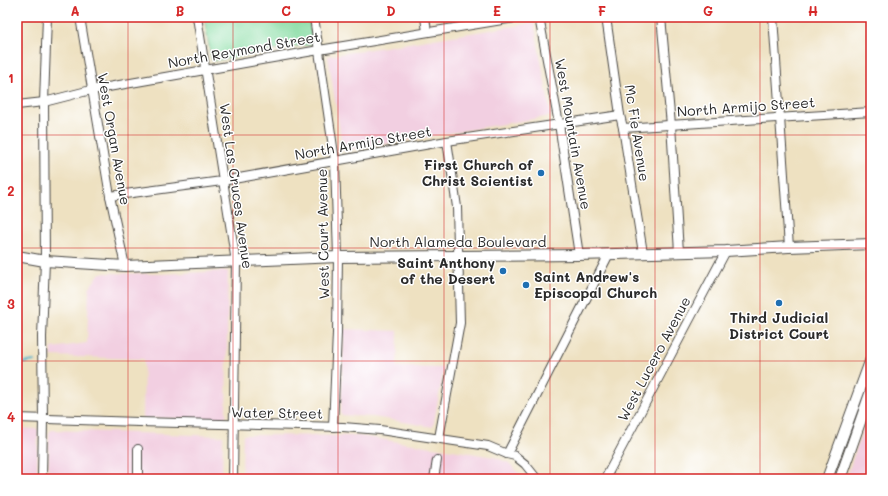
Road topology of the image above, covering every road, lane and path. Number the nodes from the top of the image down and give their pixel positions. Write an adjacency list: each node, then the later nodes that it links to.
1 (47, 17): 15 (street)
2 (80, 17): 14 (street, West Organ Avenue)
3 (197, 17): 13 (street, West Las Cruces Avenue)
4 (314, 17): 12 (street, West Court Avenue)
5 (425, 17): 11 (street)
6 (521, 17): 11 (street, North Reymond Street)
7 (539, 17): 20 (street, West Mountain Avenue)
8 (606, 17): 18 (street, Mc Fie Avenue)
9 (660, 17): 21 (street)
10 (772, 17): 19 (street)
11 (427, 32): 12 (street, North Reymond Street)
12 (319, 50): 13 (street, North Reymond Street); 24 (street, West Court Avenue)
13 (206, 70): 14 (street, North Reymond Street); 25 (street, West Las Cruces Avenue)
14 (91, 90): 15 (street, North Reymond Street); 26 (street, West Organ Avenue)
15 (44, 102): 16 (street, North Reymond Street); 37 (street)
16 (17, 105)
17 (871, 112): 19 (street, North Armijo Street)
18 (620, 115): 20 (street, North Armijo Street); 22 (street, Mc Fie Avenue)
19 (780, 118): 21 (street, North Armijo Street); 28 (street)
20 (559, 124): 23 (street, North Armijo Street); 33 (street, West Mountain Avenue)
21 (671, 125): 22 (street, North Armijo Street); 30 (street)
22 (623, 128): 31 (street, Mc Fie Avenue)
23 (447, 141): 24 (street, North Armijo Street); 35 (street)
24 (335, 161): 25 (street, North Armijo Street); 36 (street, West Court Avenue)
25 (222, 181): 26 (street, North Armijo Street); 38 (street, West Las Cruces Avenue)
26 (110, 196): 39 (street, West Organ Avenue)
27 (871, 244): 28 (main road, North Alameda Boulevard)
28 (789, 247): 29 (main road, North Alameda Boulevard)
29 (726, 251): 30 (main road, North Alameda Boulevard); 56 (street, West Lucero Avenue)
30 (679, 252): 31 (main road, North Alameda Boulevard)
31 (643, 253): 32 (main road, North Alameda Boulevard)
32 (609, 254): 33 (main road, North Alameda Boulevard); 48 (street)
33 (579, 255): 35 (main road, North Alameda Boulevard)
34 (17, 256): 37 (main road, North Alameda Boulevard)
35 (458, 256): 36 (main road, North Alameda Boulevard); 46 (street)
36 (338, 257): 38 (main road, North Alameda Boulevard); 45 (street, West Court Avenue)
37 (45, 260): 39 (main road, North Alameda Boulevard); 43 (street)
38 (236, 262): 39 (main road, North Alameda Boulevard); 44 (street, West Las Cruces Avenue)
39 (125, 266)
40 (871, 359): 57 (main road)
41 (871, 390): 58 (main road)
42 (17, 418): 43 (street, Water Street)
43 (44, 419): 44 (street, Water Street); 50 (street)
44 (234, 425): 45 (street, Water Street); 52 (street, West Las Cruces Avenue)
45 (333, 427): 46 (street, Water Street)
46 (439, 438): 48 (street, Water Street)
47 (138, 449): 51 (street)
48 (507, 454): 54 (street, Water Street); 55 (street, Water Street)
49 (436, 460): 53 (street)
50 (42, 479)
51 (138, 479)
52 (233, 479)
53 (434, 479)
54 (532, 479)
55 (537, 479)
56 (604, 479)
57 (827, 479)
58 (840, 479)

